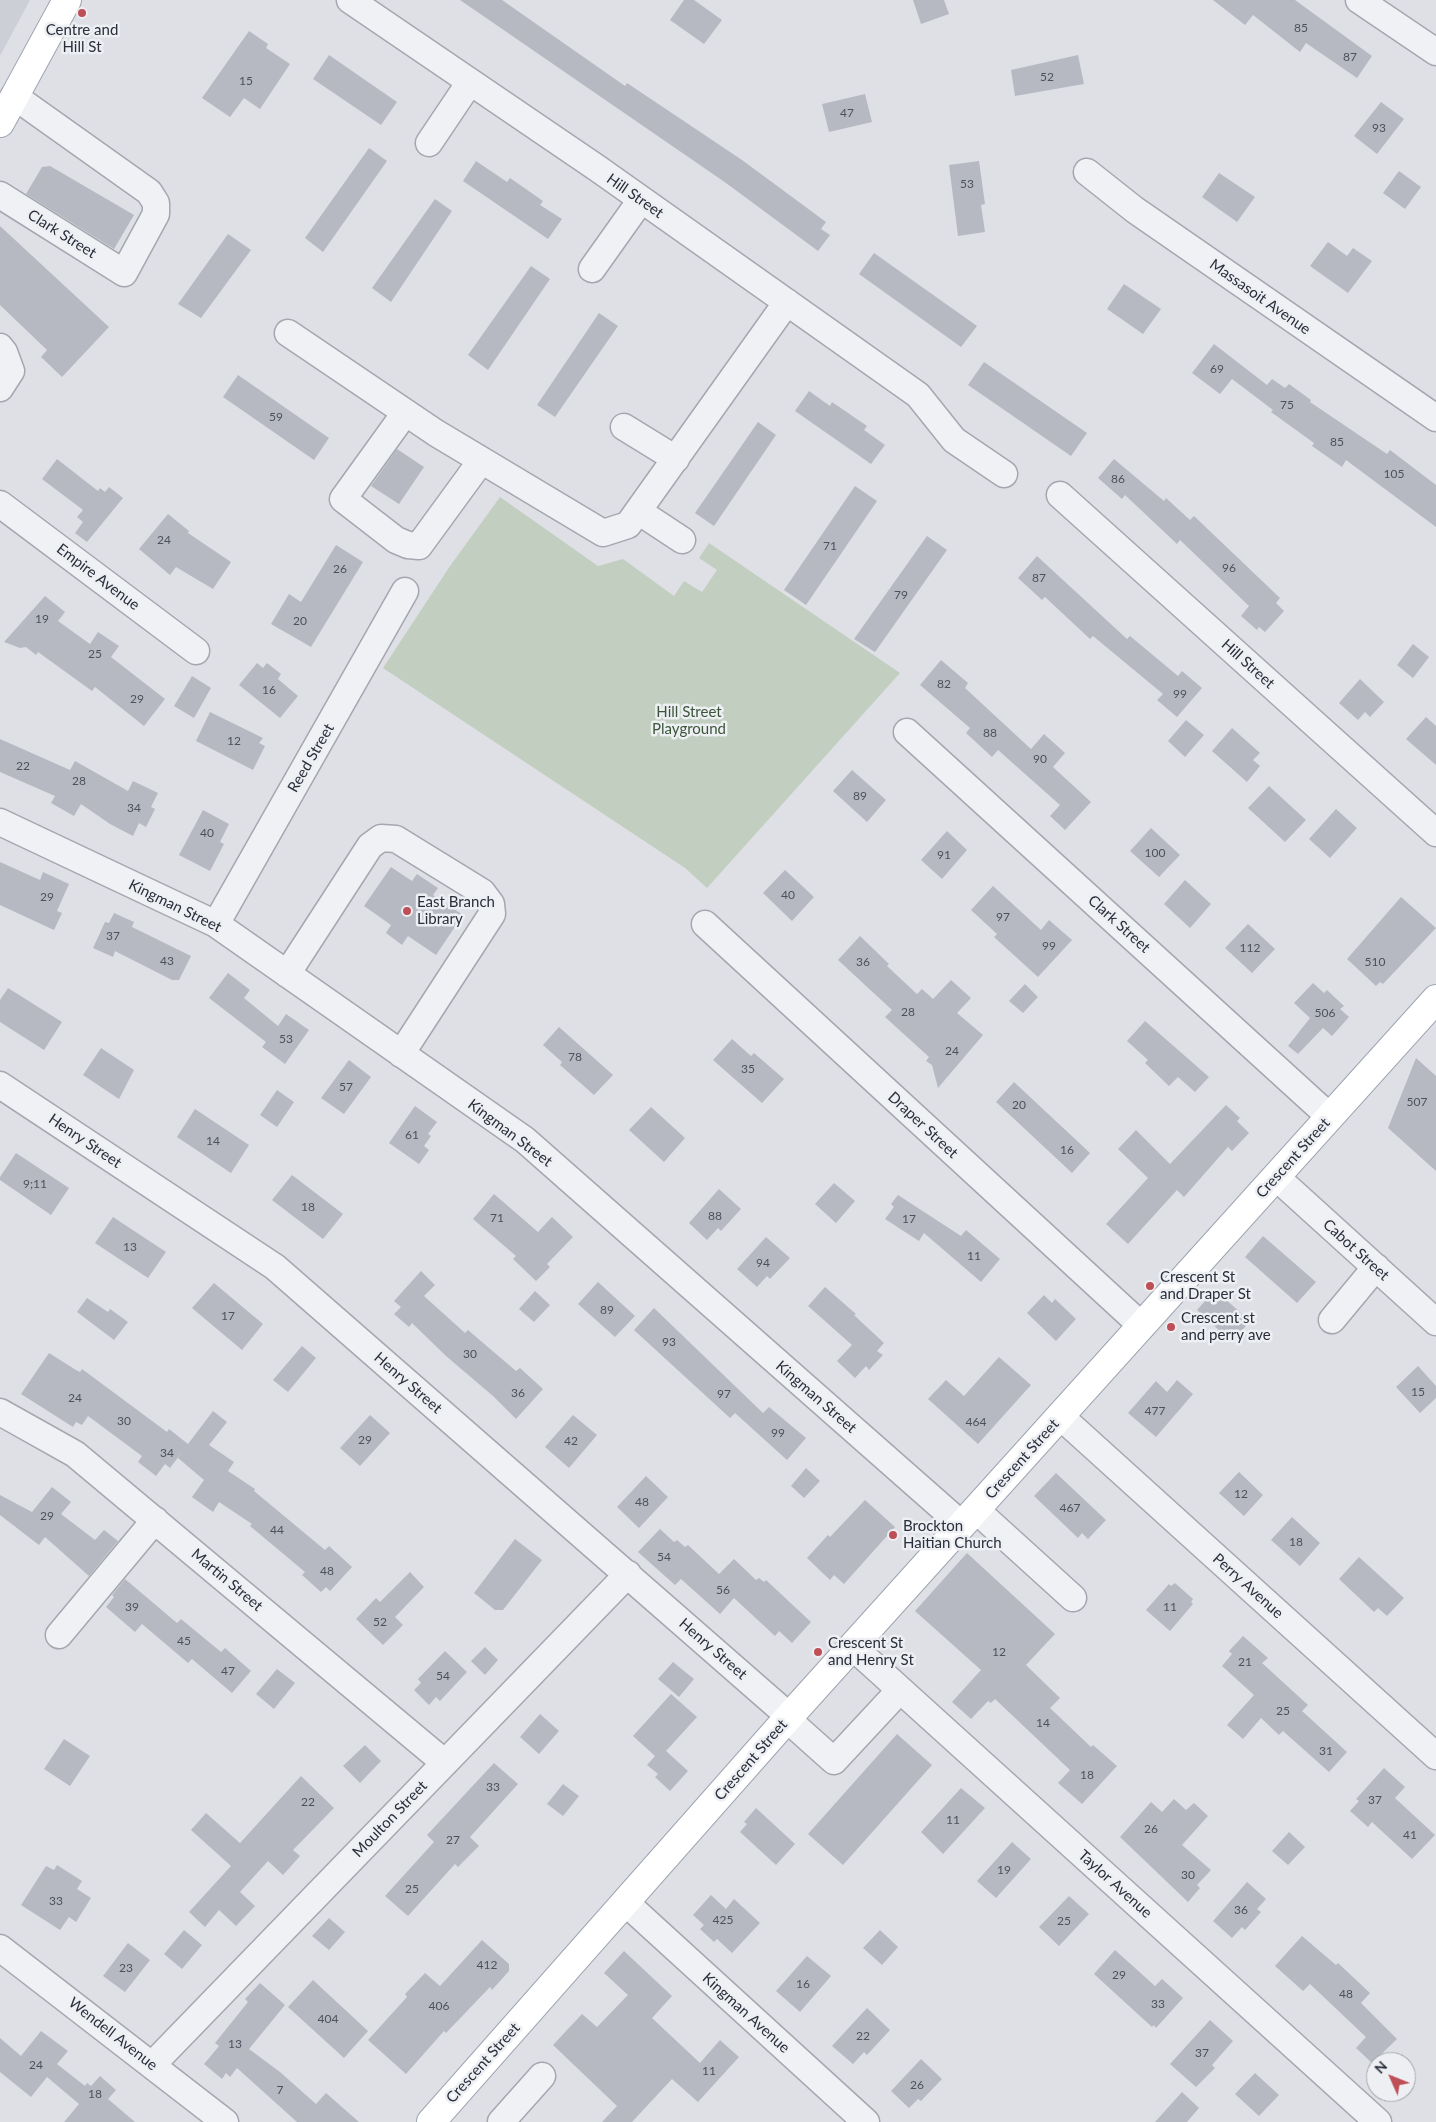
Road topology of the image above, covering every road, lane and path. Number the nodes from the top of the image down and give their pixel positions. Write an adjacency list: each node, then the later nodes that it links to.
1 (67, 0): 6 (main road)
2 (350, 0): 5 (street, Hill Street)
3 (1359, 0): 4 (street)
4 (1436, 52)
5 (470, 82): 8 (street); 11 (street, Hill Street)
6 (14, 96): 7 (main road); 10 (street, Clark Street)
7 (0, 123)
8 (429, 143)
9 (1087, 172): 18 (street, Massasoit Avenue)
10 (0, 195)
11 (641, 200): 12 (street); 13 (street, Hill Street)
12 (592, 269)
13 (787, 302): 20 (street); 22 (street, Hill Street)
14 (288, 333): 17 (street)
15 (0, 347): 16 (street)
16 (0, 388)
17 (405, 413): 21 (street); 21 (street)
18 (1436, 418)
19 (624, 426): 20 (street)
20 (676, 459): 25 (street)
21 (481, 461): 25 (street)
22 (1004, 474)
23 (1060, 495): 31 (street, Hill Street)
24 (0, 504): 28 (street, Empire Avenue)
25 (638, 511): 26 (street)
26 (682, 540)
27 (405, 591): 32 (street, Reed Street)
28 (196, 651)
29 (907, 732): 38 (street, Clark Street)
30 (0, 822): 32 (street, Kingman Street)
31 (1436, 833)
32 (216, 924): 34 (street, Kingman Street)
33 (705, 924): 43 (street, Draper Street)
34 (287, 974): 36 (street, Kingman Street); 36 (street)
35 (1436, 999): 38 (main road, Crescent Street)
36 (401, 1054): 46 (street, Kingman Street)
37 (0, 1085): 48 (street, Henry Street)
38 (1330, 1117): 39 (main road, Crescent Street)
39 (1276, 1177): 40 (street, Cabot Street); 43 (main road, Crescent Street)
40 (1376, 1267): 41 (street); 42 (street, Cabot Street)
41 (1332, 1320)
42 (1436, 1322)
43 (1142, 1326): 45 (main road, Crescent Street)
44 (0, 1412): 47 (street, Martin Street)
45 (1060, 1416): 46 (main road, Crescent Street); 54 (street, Perry Avenue)
46 (969, 1518): 49 (street, Kingman Street); 51 (main road, Crescent Street)
47 (155, 1520): 50 (street); 55 (street, Martin Street)
48 (628, 1574): 53 (street, Henry Street); 55 (street, Moulton Street)
49 (1073, 1598)
50 (59, 1634)
51 (853, 1647): 52 (street, Taylor Avenue); 53 (main road, Crescent Street)
52 (900, 1690): 53 (street, Henry Street); 64 (street, Taylor Avenue)
53 (788, 1718): 56 (main road, Crescent Street)
54 (1436, 1756)
55 (445, 1763): 58 (street, Moulton Street)
56 (626, 1903): 61 (main road, Crescent Street); 63 (street, Kingman Avenue)
57 (0, 1948): 58 (street, Wendell Avenue)
58 (153, 2064): 60 (street, Wendell Avenue)
59 (542, 2076): 62 (street)
60 (225, 2122)
61 (431, 2122)
62 (501, 2122)
63 (866, 2122)
64 (1378, 2122)

